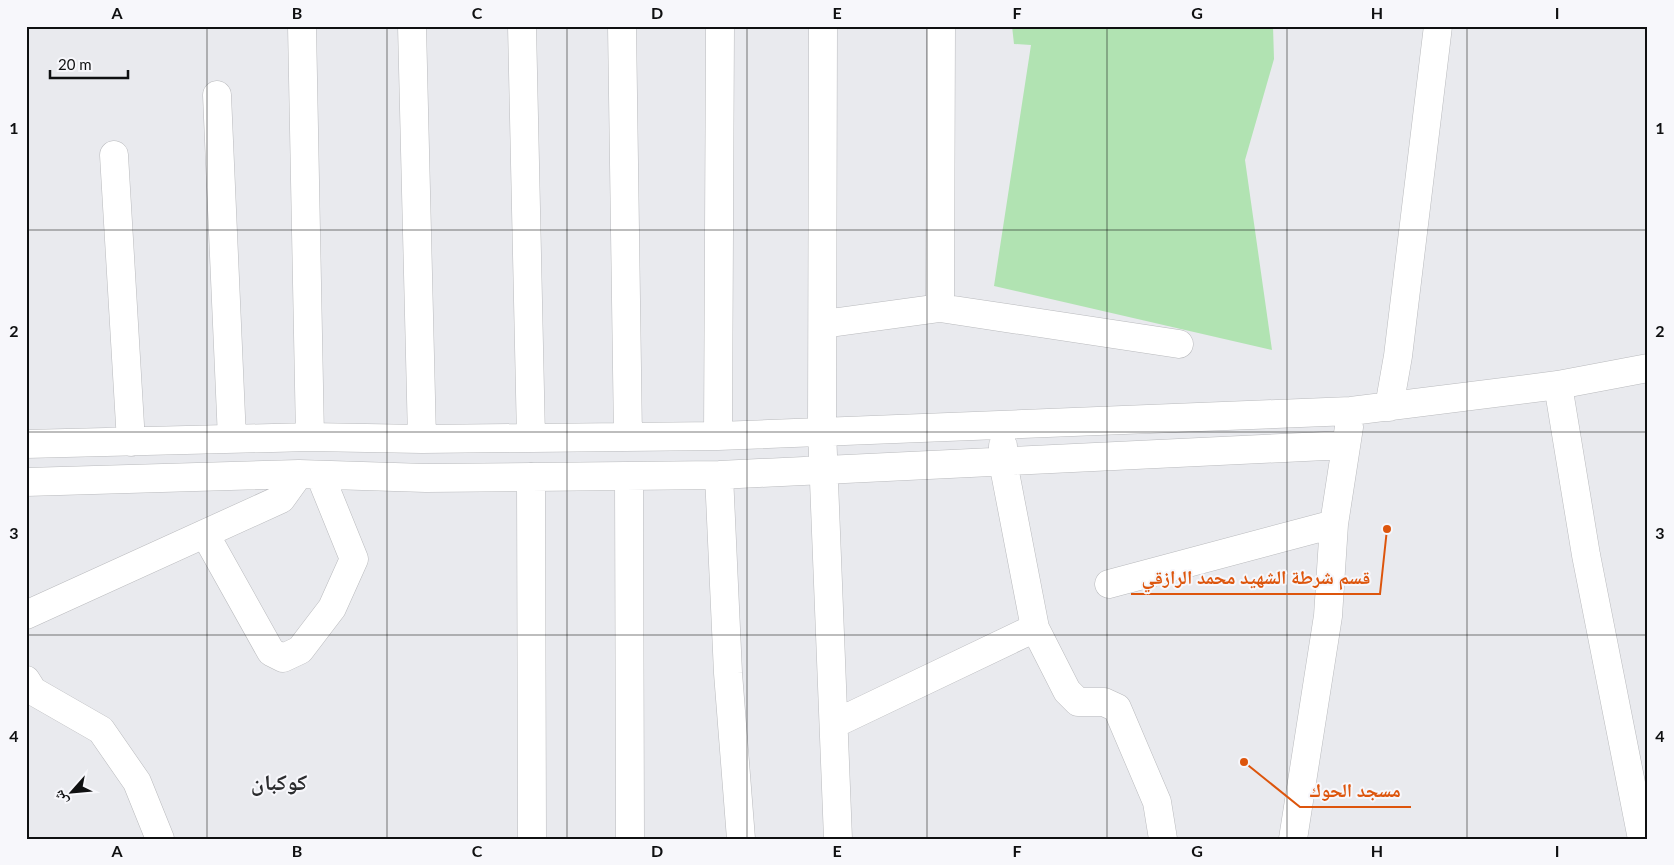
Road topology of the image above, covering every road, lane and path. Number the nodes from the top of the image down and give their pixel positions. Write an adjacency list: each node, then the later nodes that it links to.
1 (302, 26): 22 (street)
2 (412, 26): 25 (street)
3 (522, 26): 23 (street)
4 (622, 26): 20 (street)
5 (720, 26): 21 (street)
6 (823, 26): 12 (street)
7 (941, 26): 11 (street)
8 (1438, 26): 16 (street)
9 (217, 95): 24 (street)
10 (114, 155): 26 (street)
11 (940, 308): 12 (street); 13 (street)
12 (823, 324): 19 (street)
13 (1179, 344)
14 (1648, 368): 15 (street)
15 (1558, 385): 16 (street); 50 (street)
16 (1389, 407): 17 (street)
17 (1351, 412): 18 (street); 28 (street)
18 (1002, 424): 19 (street); 29 (street)
19 (822, 430): 21 (street); 30 (street)
20 (628, 436): 21 (street); 23 (street)
21 (718, 436)
22 (310, 437): 24 (street); 25 (street)
23 (531, 438): 25 (street)
24 (232, 439): 26 (street)
25 (422, 439)
26 (131, 442): 27 (street)
27 (26, 444)
28 (1346, 445): 29 (street); 36 (street)
29 (1004, 462): 30 (street); 40 (street)
30 (824, 471): 32 (street); 42 (street)
31 (310, 475): 34 (street); 35 (street); 37 (street); 37 (street)
32 (719, 475): 33 (street); 46 (street)
33 (629, 476): 34 (street); 45 (street)
34 (532, 477): 44 (street)
35 (26, 482)
36 (1334, 524): 38 (street); 49 (street)
37 (206, 534): 39 (street)
38 (1109, 584)
39 (26, 615)
40 (1036, 628): 42 (street); 48 (street)
41 (26, 680): 43 (street)
42 (834, 724): 47 (street)
43 (160, 839)
44 (532, 839)
45 (630, 839)
46 (741, 839)
47 (838, 839)
48 (1163, 839)
49 (1293, 839)
50 (1642, 839)

